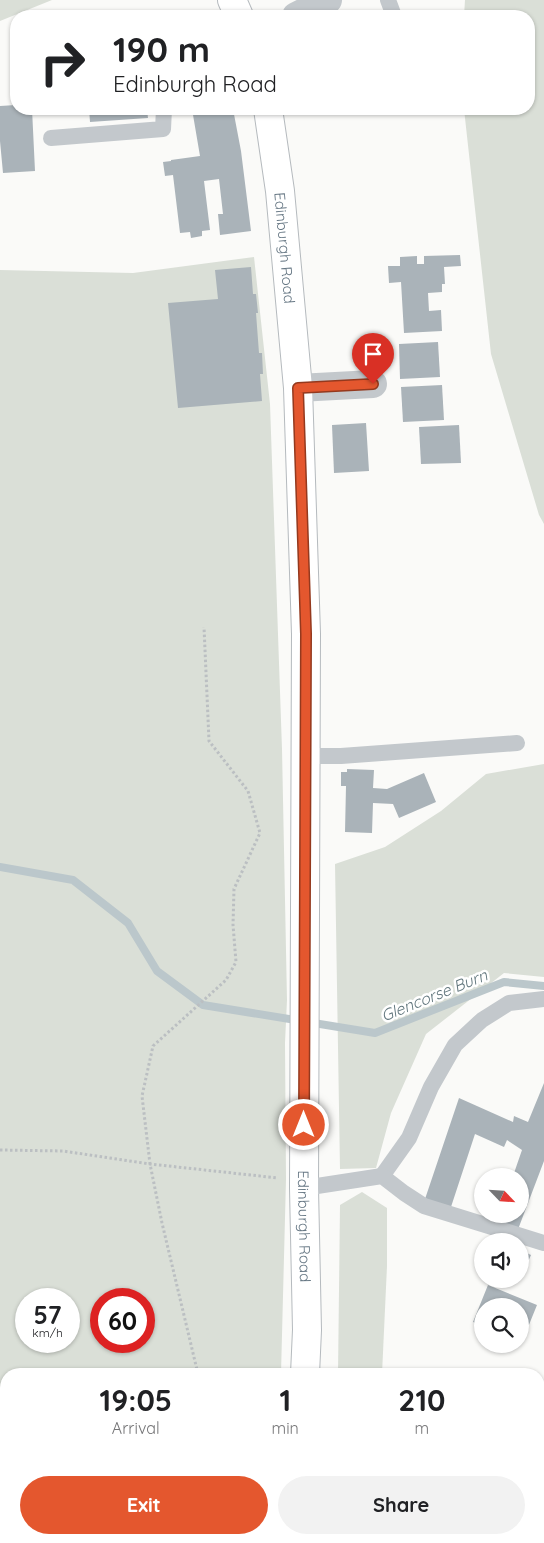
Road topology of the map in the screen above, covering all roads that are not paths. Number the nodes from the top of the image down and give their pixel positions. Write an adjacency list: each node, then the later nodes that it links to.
1 (328, 0): 2 (street)
2 (308, 10)
3 (164, 115): 5 (lane)
4 (269, 115): 7 (main road, Edinburgh Road)
5 (51, 138)
6 (373, 384): 7 (street)
7 (298, 388): 9 (main road, Edinburgh Road)
8 (517, 743): 9 (lane)
9 (306, 756): 12 (main road, Edinburgh Road)
10 (544, 999): 11 (lane)
11 (382, 1176): 12 (lane); 13 (lane)
12 (304, 1183): 14 (main road, Edinburgh Road)
13 (544, 1242)
14 (305, 1368)

